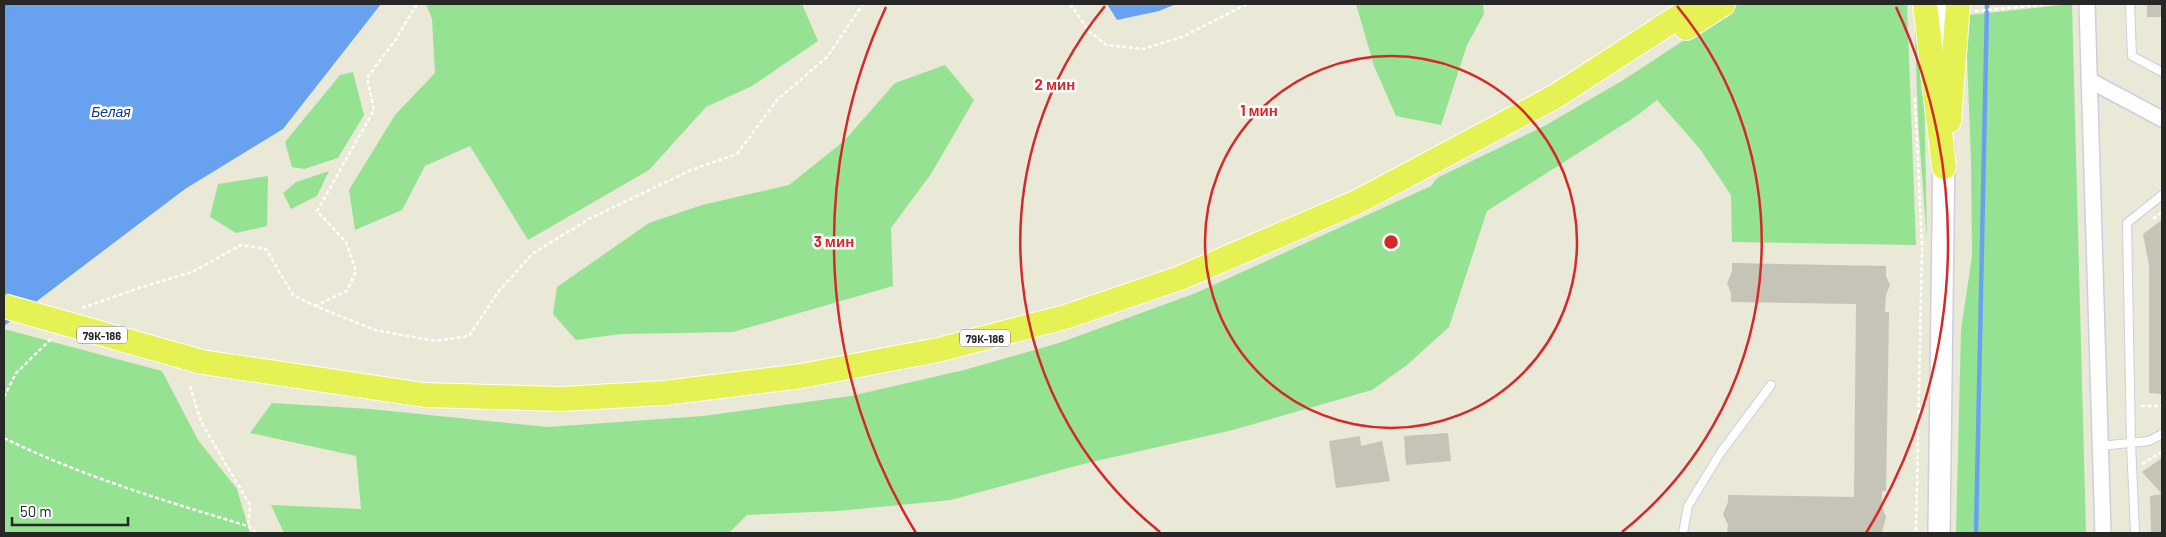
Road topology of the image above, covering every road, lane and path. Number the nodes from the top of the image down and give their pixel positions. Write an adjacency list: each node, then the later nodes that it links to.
1 (417, 4): 22 (path)
2 (863, 4): 22 (path)
3 (1070, 4): 4 (path)
4 (1247, 4)
5 (1677, 4): 17 (main road)
6 (1698, 4): 17 (main road, 79К-186)
7 (1723, 4): 17 (main road)
8 (1925, 4): 19 (main road)
9 (1939, 4): 19 (main road)
10 (2051, 4): 13 (path)
11 (2087, 4): 15 (street)
12 (2130, 4): 14 (lane)
13 (1967, 7): 19 (main road)
14 (2162, 72)
15 (2089, 80): 18 (street); 33 (street)
16 (1914, 90): 39 (path)
17 (1556, 96): 21 (main road, 79К-186, bridge)
18 (2162, 119)
19 (1944, 168): 40 (main road)
20 (2162, 195): 32 (lane)
21 (4, 306)
22 (315, 306): 23 (path)
23 (76, 314)
24 (56, 334): 27 (path)
25 (1771, 385): 38 (lane)
26 (190, 386): 36 (path)
27 (4, 397)
28 (2140, 406): 29 (path)
29 (2162, 406)
30 (2162, 434): 32 (lane)
31 (4, 438): 36 (path)
32 (2130, 443): 33 (lane); 42 (lane)
33 (2100, 446): 41 (street)
34 (2162, 452): 35 (path)
35 (2137, 467)
36 (248, 526): 37 (path)
37 (256, 533)
38 (1683, 533)
39 (1916, 533)
40 (1939, 533)
41 (2103, 533)
42 (2134, 533)

